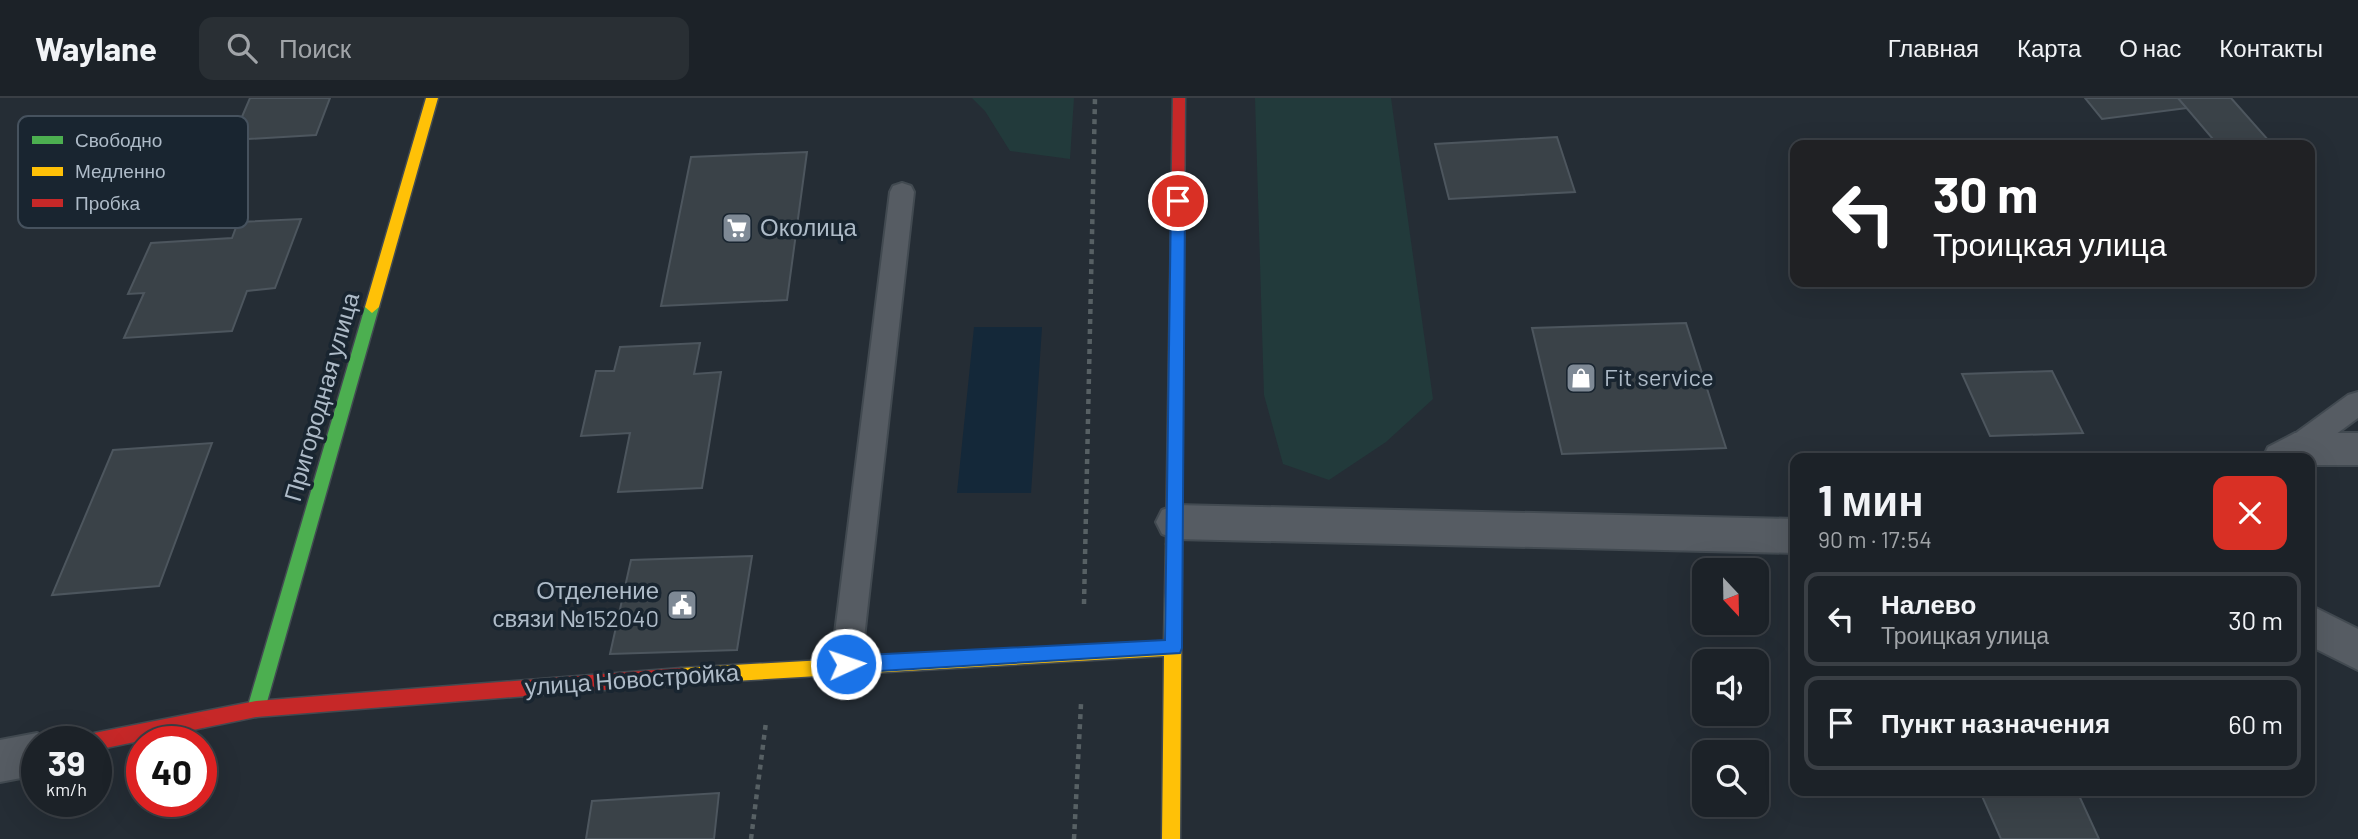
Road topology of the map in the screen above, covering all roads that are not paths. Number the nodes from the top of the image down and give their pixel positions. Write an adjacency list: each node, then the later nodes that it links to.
1 (432, 98): 14 (street, Пригородная улица)
2 (1179, 98): 8 (street)
3 (902, 192): 13 (lane)
4 (2358, 403): 6 (lane)
5 (2358, 449): 7 (street)
6 (2289, 453)
7 (2302, 453)
8 (1177, 523): 9 (street); 11 (street)
9 (1790, 536)
10 (2315, 627): 12 (street)
11 (1174, 648): 13 (street, улица Новостройка); 18 (street)
12 (2358, 651)
13 (846, 664): 14 (street, улица Новостройка)
14 (256, 709): 15 (street, улица Новостройка)
15 (112, 738)
16 (21, 757): 17 (street)
17 (0, 761)
18 (1171, 839)

